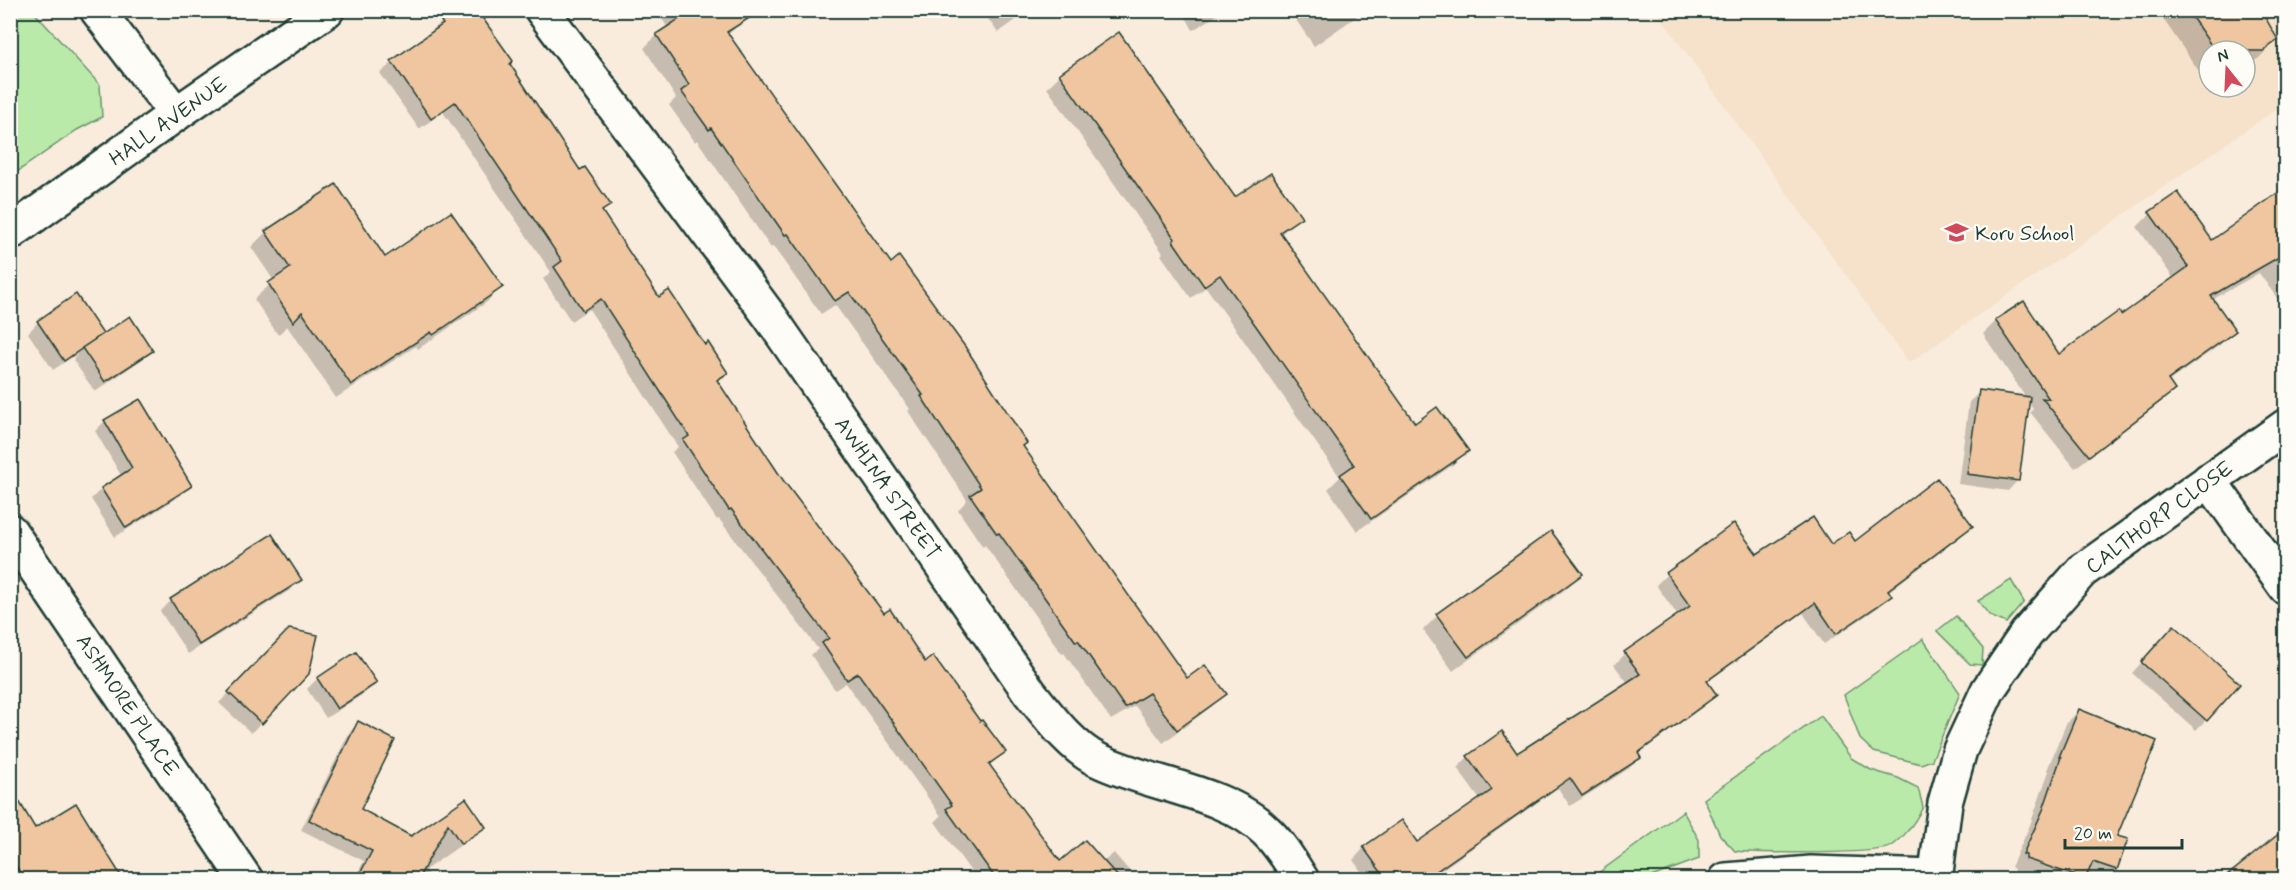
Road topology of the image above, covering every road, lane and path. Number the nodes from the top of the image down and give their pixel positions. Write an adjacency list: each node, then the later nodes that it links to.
1 (97, 10): 4 (street)
2 (327, 10): 4 (street, HALL AVENUE)
3 (542, 10): 12 (street, AWHINA STREET)
4 (176, 114): 5 (street, HALL AVENUE)
5 (10, 233)
6 (2286, 426): 7 (street, CALTHORP CLOSE)
7 (2209, 480): 9 (street); 10 (street, CALTHORP CLOSE)
8 (10, 531): 11 (street, ASHMORE PLACE)
9 (2286, 588)
10 (1935, 878): 13 (street)
11 (246, 879)
12 (1302, 879)
13 (1725, 879)

